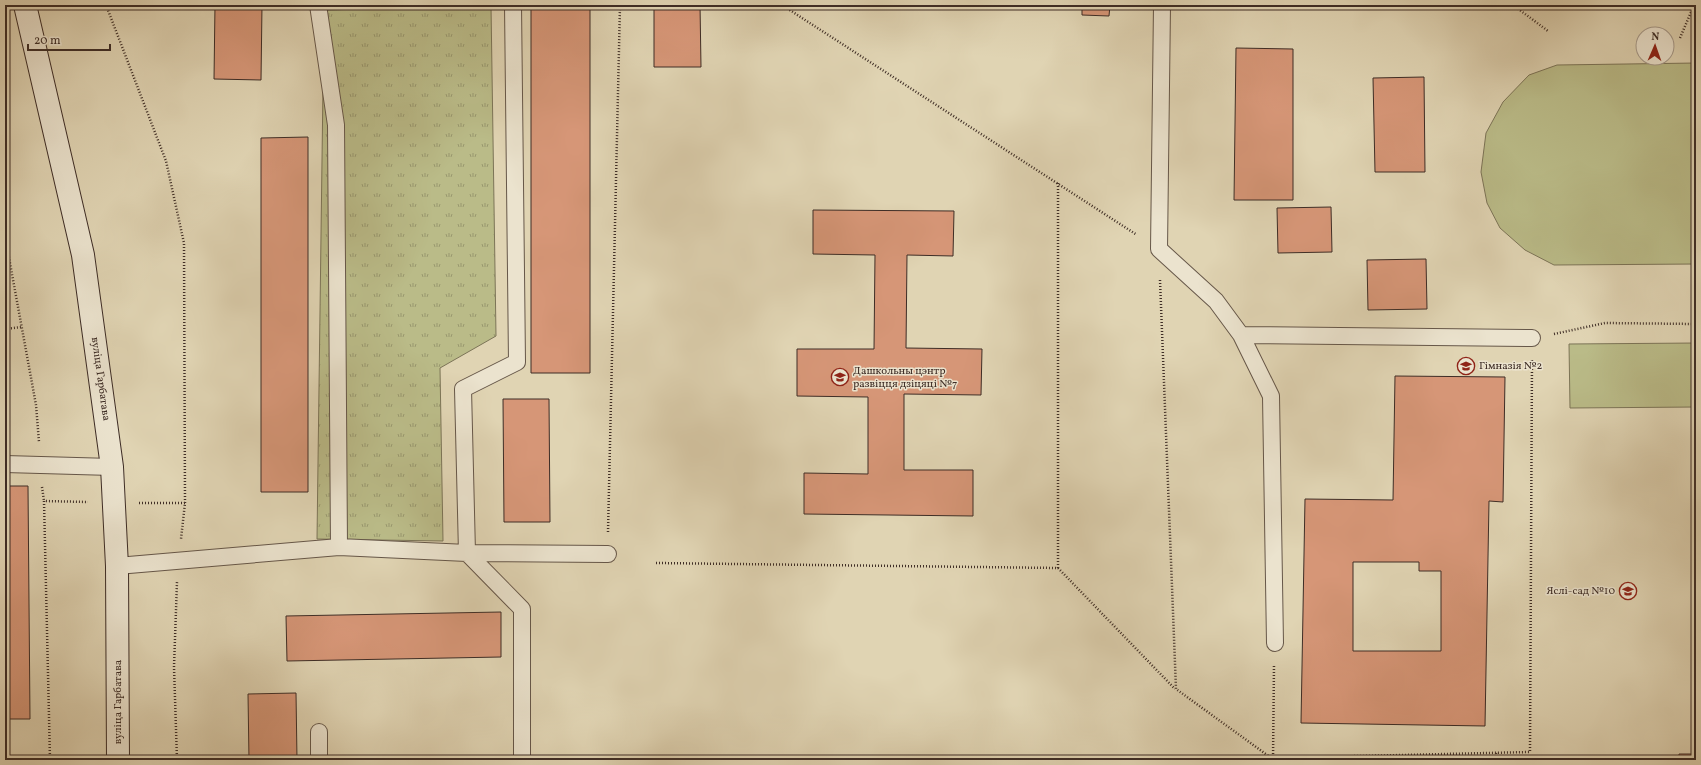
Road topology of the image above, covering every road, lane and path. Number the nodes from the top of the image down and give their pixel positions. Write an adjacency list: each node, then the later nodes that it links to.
1 (25, 5): 22 (street, вуліца Гарбатава)
2 (106, 5): 25 (path)
3 (318, 5): 26 (lane)
4 (513, 5): 27 (lane)
5 (620, 5): 28 (path)
6 (782, 5): 12 (path)
7 (1162, 5): 14 (lane)
8 (1513, 5): 10 (path)
9 (1694, 5): 11 (path)
10 (1548, 31)
11 (1680, 38)
12 (1058, 183): 14 (path); 32 (path)
13 (5, 236): 16 (path)
14 (1159, 249): 18 (lane); 34 (path)
15 (1696, 324): 19 (path)
16 (22, 327): 17 (path); 21 (path)
17 (5, 328)
18 (1240, 335): 19 (lane); 33 (lane)
19 (1532, 338): 36 (path)
20 (5, 464): 21 (lane)
21 (41, 464): 22 (lane); 23 (path)
22 (112, 467): 24 (street, вуліца Гарбатава)
23 (44, 501): 24 (path); 38 (path)
24 (114, 503): 25 (path); 31 (street, вуліца Гарбатава)
25 (185, 503): 29 (path)
26 (339, 547): 27 (lane); 29 (lane)
27 (467, 553): 28 (lane); 42 (lane)
28 (608, 554)
29 (178, 560): 31 (lane); 40 (path)
30 (656, 563): 32 (path)
31 (117, 566): 39 (street, вуліца Гарбатава)
32 (1058, 568): 34 (path)
33 (1275, 643): 37 (path)
34 (1176, 689): 37 (path)
35 (319, 732): 41 (lane)
36 (1496, 753): 37 (path); 43 (path)
37 (1273, 759)
38 (50, 760)
39 (118, 760)
40 (177, 760)
41 (319, 760)
42 (522, 760)
43 (1497, 760)

